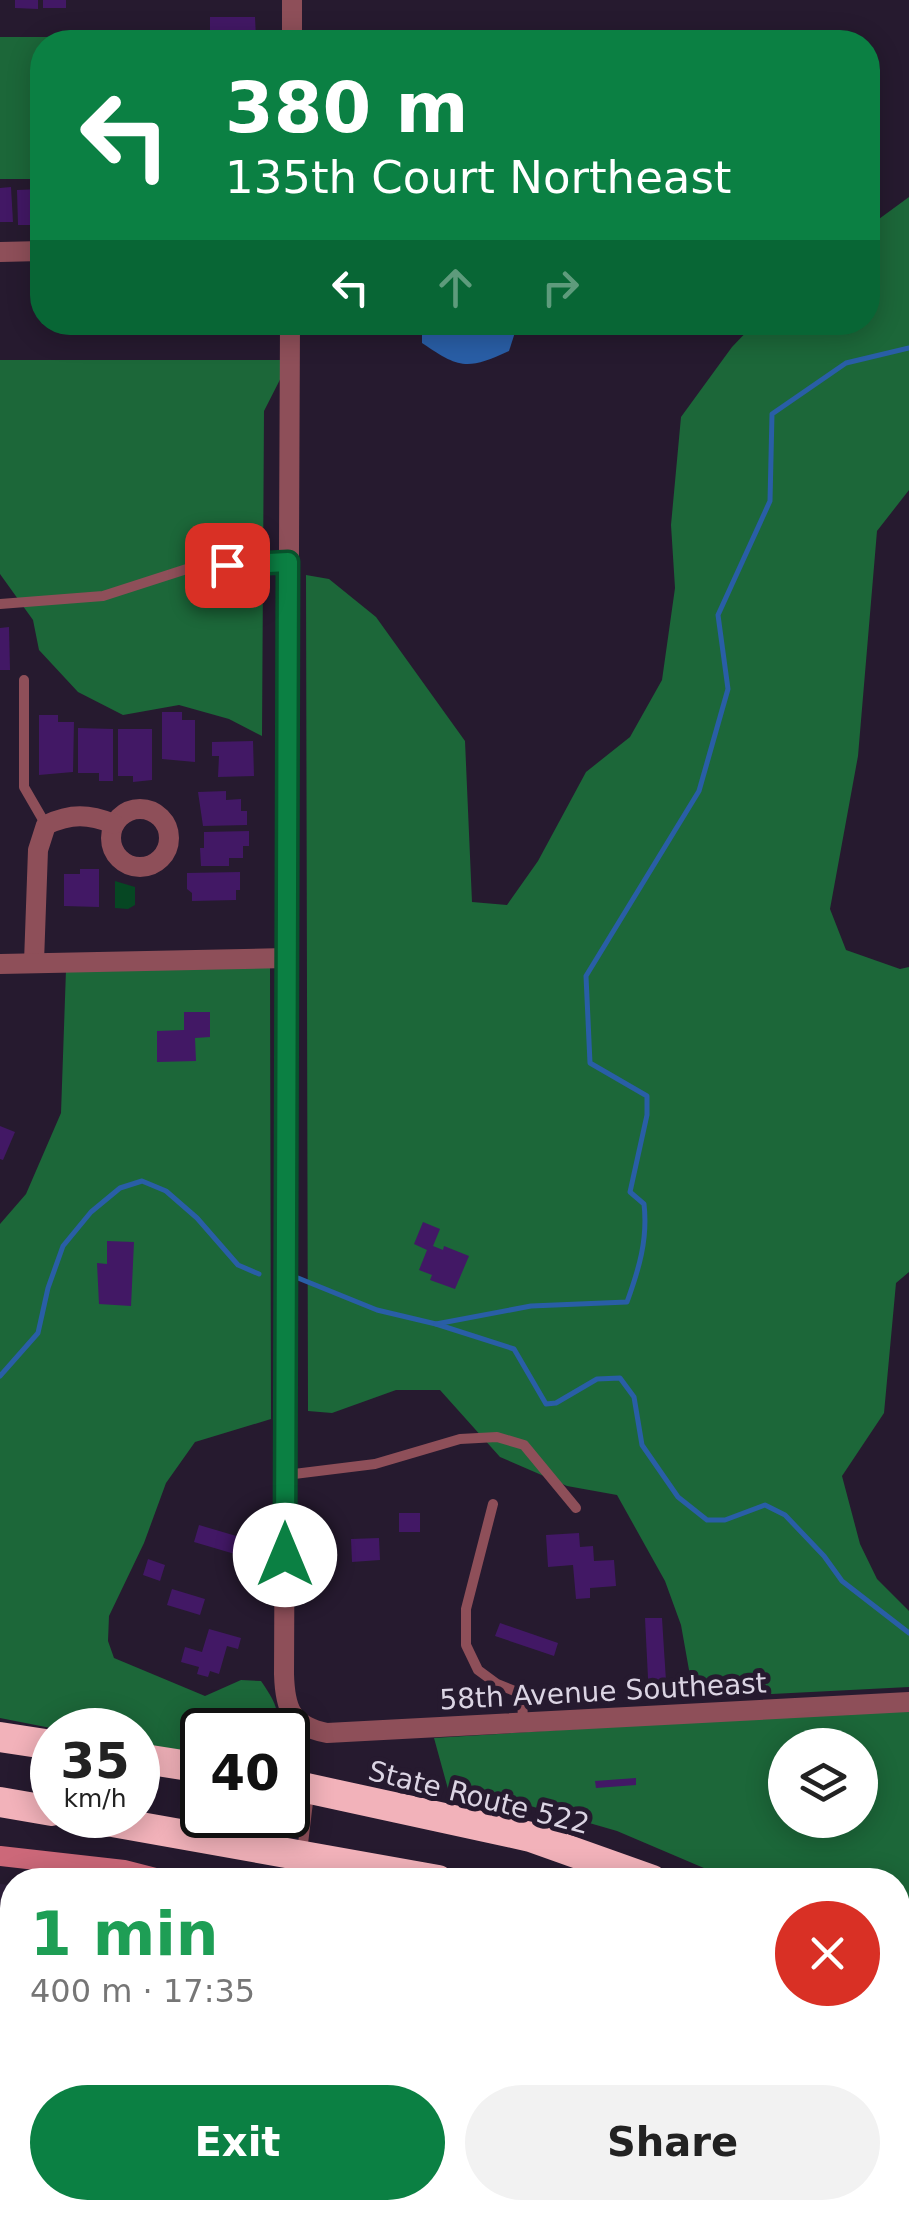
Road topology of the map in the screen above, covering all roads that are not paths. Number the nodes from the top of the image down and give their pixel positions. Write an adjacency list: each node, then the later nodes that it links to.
1 (292, 0): 2 (street)
2 (292, 30)
3 (30, 251): 4 (street)
4 (0, 252)
5 (290, 335): 6 (street)
6 (288, 562): 7 (lane); 11 (street)
7 (0, 604)
8 (24, 680): 9 (lane)
9 (46, 824): 10 (street); 12 (street)
10 (114, 824)
11 (286, 958): 12 (street); 14 (street)
12 (34, 962): 13 (street)
13 (0, 964)
14 (286, 1475): 16 (lane); 18 (street, 58th Avenue Southeast)
15 (493, 1504): 18 (lane)
16 (576, 1508)
17 (909, 1702): 18 (street, 58th Avenue Southeast)
18 (523, 1722)
19 (0, 1737): 20 (highway)
20 (30, 1742)
21 (310, 1788): 30 (highway, State Route 522)
22 (0, 1802): 23 (highway)
23 (30, 1808)
24 (160, 1830): 26 (highway)
25 (301, 1838): 26 (lane)
26 (302, 1855): 29 (highway)
27 (0, 1856): 28 (main road)
28 (106, 1868)
29 (373, 1868)
30 (619, 1868)

